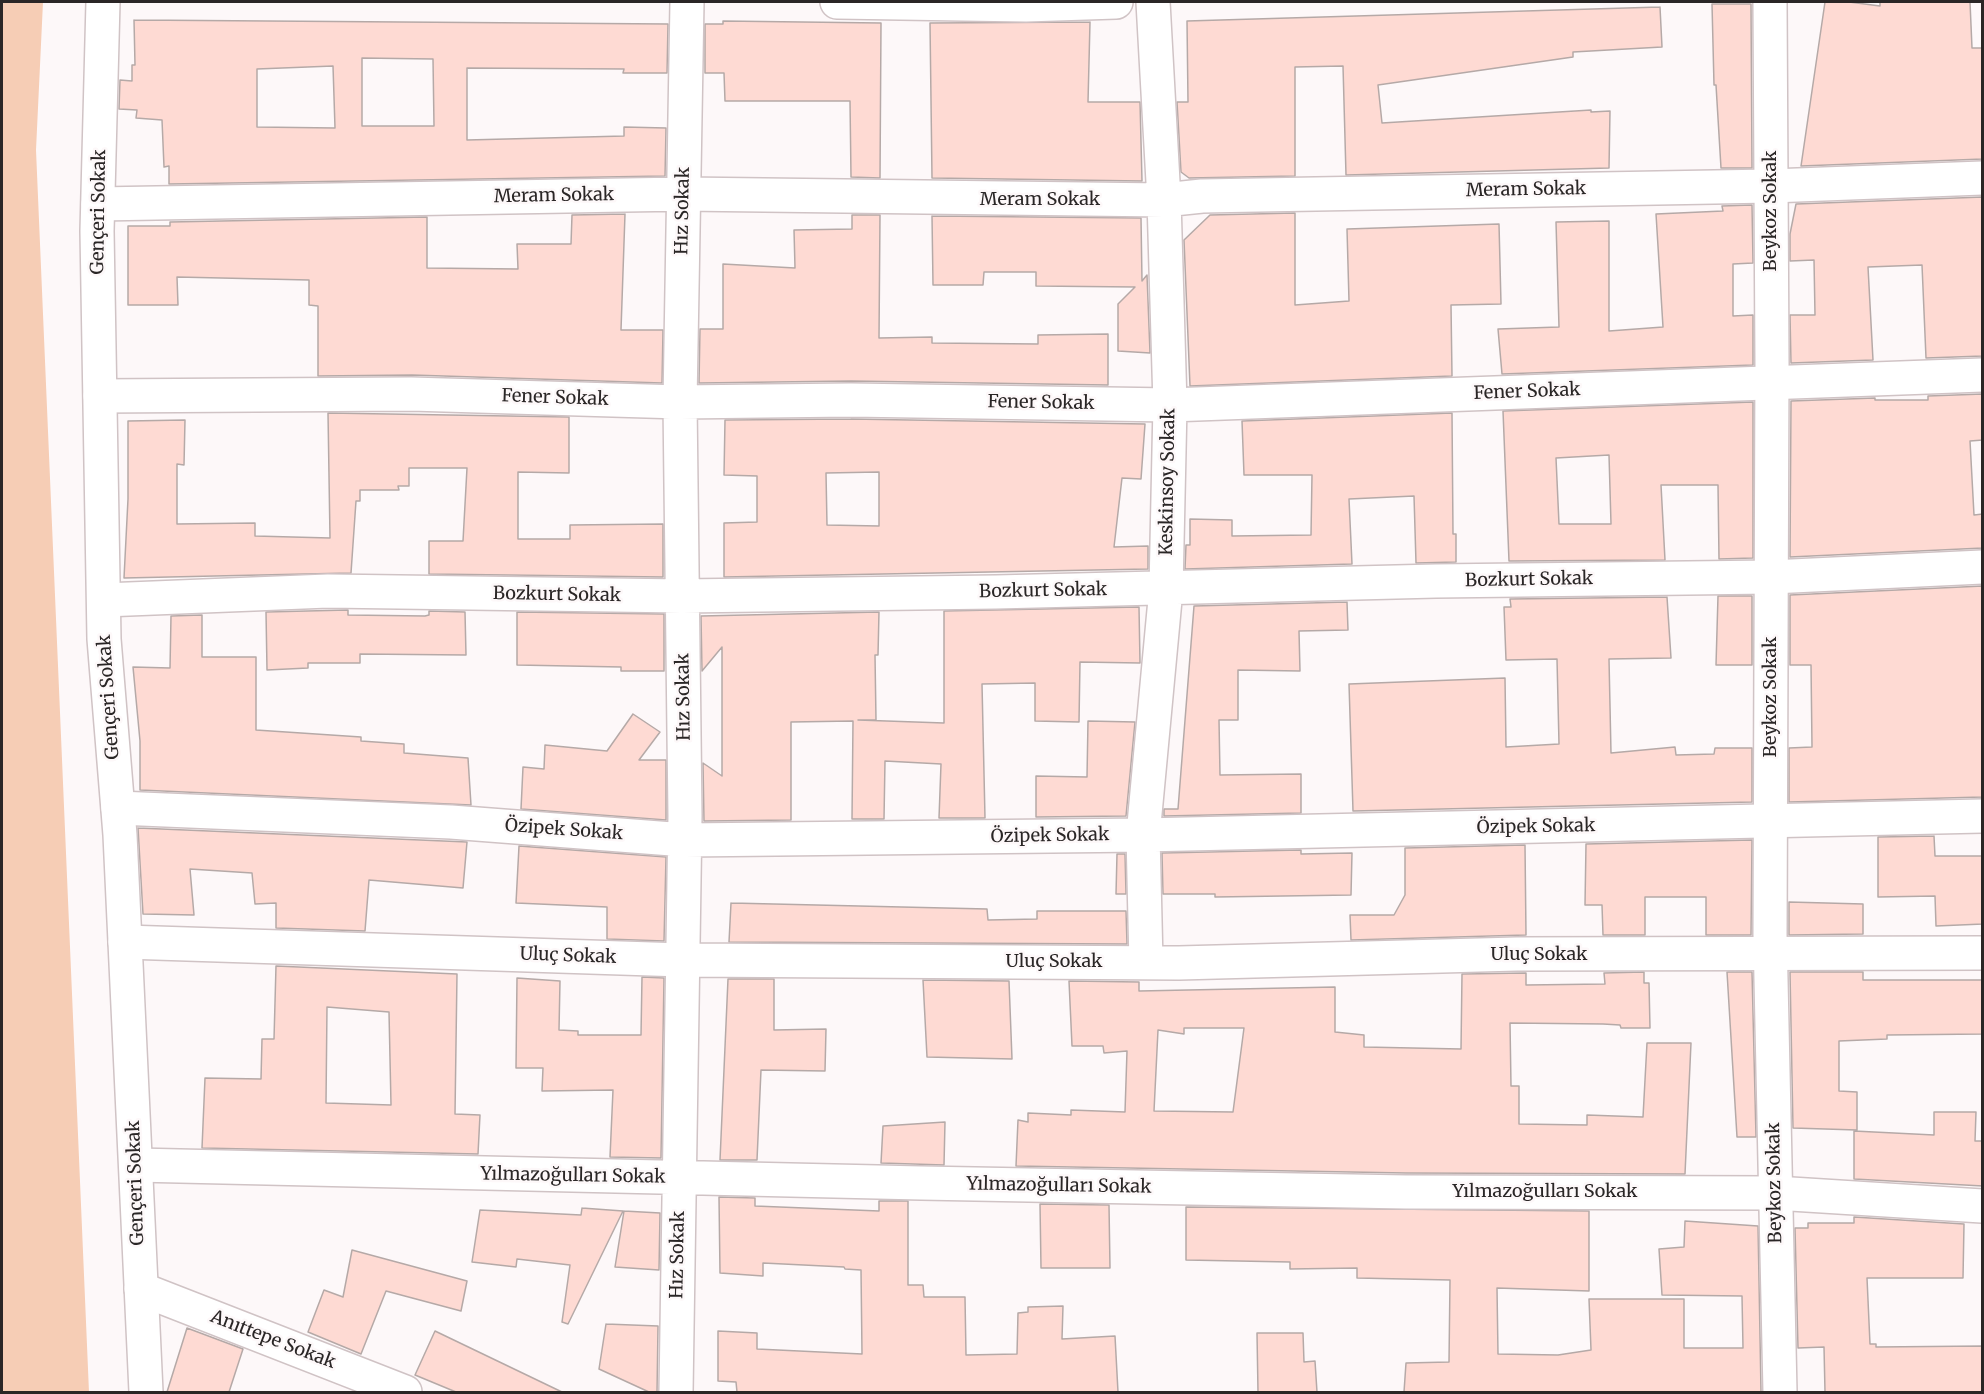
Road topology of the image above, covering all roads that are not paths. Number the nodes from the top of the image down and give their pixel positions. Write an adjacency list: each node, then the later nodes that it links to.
1 (103, 2): 2 (street); 12 (street, Gençeri Sokak)
2 (112, 2)
3 (687, 2): 10 (street, Hız Sokak)
4 (837, 2): 5 (street)
5 (1116, 2)
6 (1153, 2): 11 (street, Keskinsoy Sokak)
7 (1770, 2): 9 (street, Beykoz Sokak)
8 (1983, 178): 9 (street, Meram Sokak)
9 (1771, 186): 11 (street, Meram Sokak); 14 (street, Beykoz Sokak)
10 (684, 194): 11 (street, Meram Sokak); 12 (street, Meram Sokak); 16 (street, Hız Sokak)
11 (1164, 200): 17 (street, Keskinsoy Sokak)
12 (98, 204): 15 (street, Gençeri Sokak)
13 (1983, 375): 14 (street, Fener Sokak)
14 (1772, 384): 17 (street, Fener Sokak); 19 (street, Beykoz Sokak)
15 (100, 396): 16 (street, Fener Sokak); 22 (street, Gençeri Sokak)
16 (680, 402): 17 (street, Fener Sokak); 21 (street, Hız Sokak)
17 (1170, 405): 20 (street, Keskinsoy Sokak)
18 (1983, 567): 19 (street, Bozkurt Sokak)
19 (1771, 577): 20 (street, Bozkurt Sokak); 25 (street, Beykoz Sokak)
20 (1166, 589): 21 (street, Bozkurt Sokak); 26 (street, Keskinsoy Sokak)
21 (682, 596): 22 (street, Bozkurt Sokak); 27 (street, Hız Sokak)
22 (104, 600): 23 (street, Gençeri Sokak)
23 (118, 808): 27 (street, Özipek Sokak); 28 (street, Gençeri Sokak)
24 (1983, 816): 25 (street, Özipek Sokak)
25 (1770, 822): 26 (street, Özipek Sokak); 30 (street, Beykoz Sokak)
26 (1143, 835): 27 (street, Özipek Sokak); 32 (street, Keskinsoy Sokak)
27 (685, 840): 31 (street, Hız Sokak)
28 (125, 942): 31 (street, Uluç Sokak); 33 (street, Gençeri Sokak)
29 (1983, 953): 30 (street, Uluç Sokak)
30 (1770, 955): 32 (street, Uluç Sokak); 35 (street, Beykoz Sokak)
31 (683, 960): 32 (street, Uluç Sokak); 34 (street, Hız Sokak)
32 (1146, 963)
33 (136, 1165): 34 (street, Yılmazoğulları Sokak); 37 (street, Gençeri Sokak)
34 (679, 1178): 35 (street, Yılmazoğulları Sokak); 40 (street, Hız Sokak)
35 (1776, 1193): 36 (street, Yılmazoğulları Sokak); 41 (street, Beykoz Sokak)
36 (1983, 1206)
37 (141, 1289): 38 (street, Gençeri Sokak); 39 (street, Anıttepe Sokak)
38 (146, 1392)
39 (405, 1392)
40 (676, 1392)
41 (1780, 1392)

